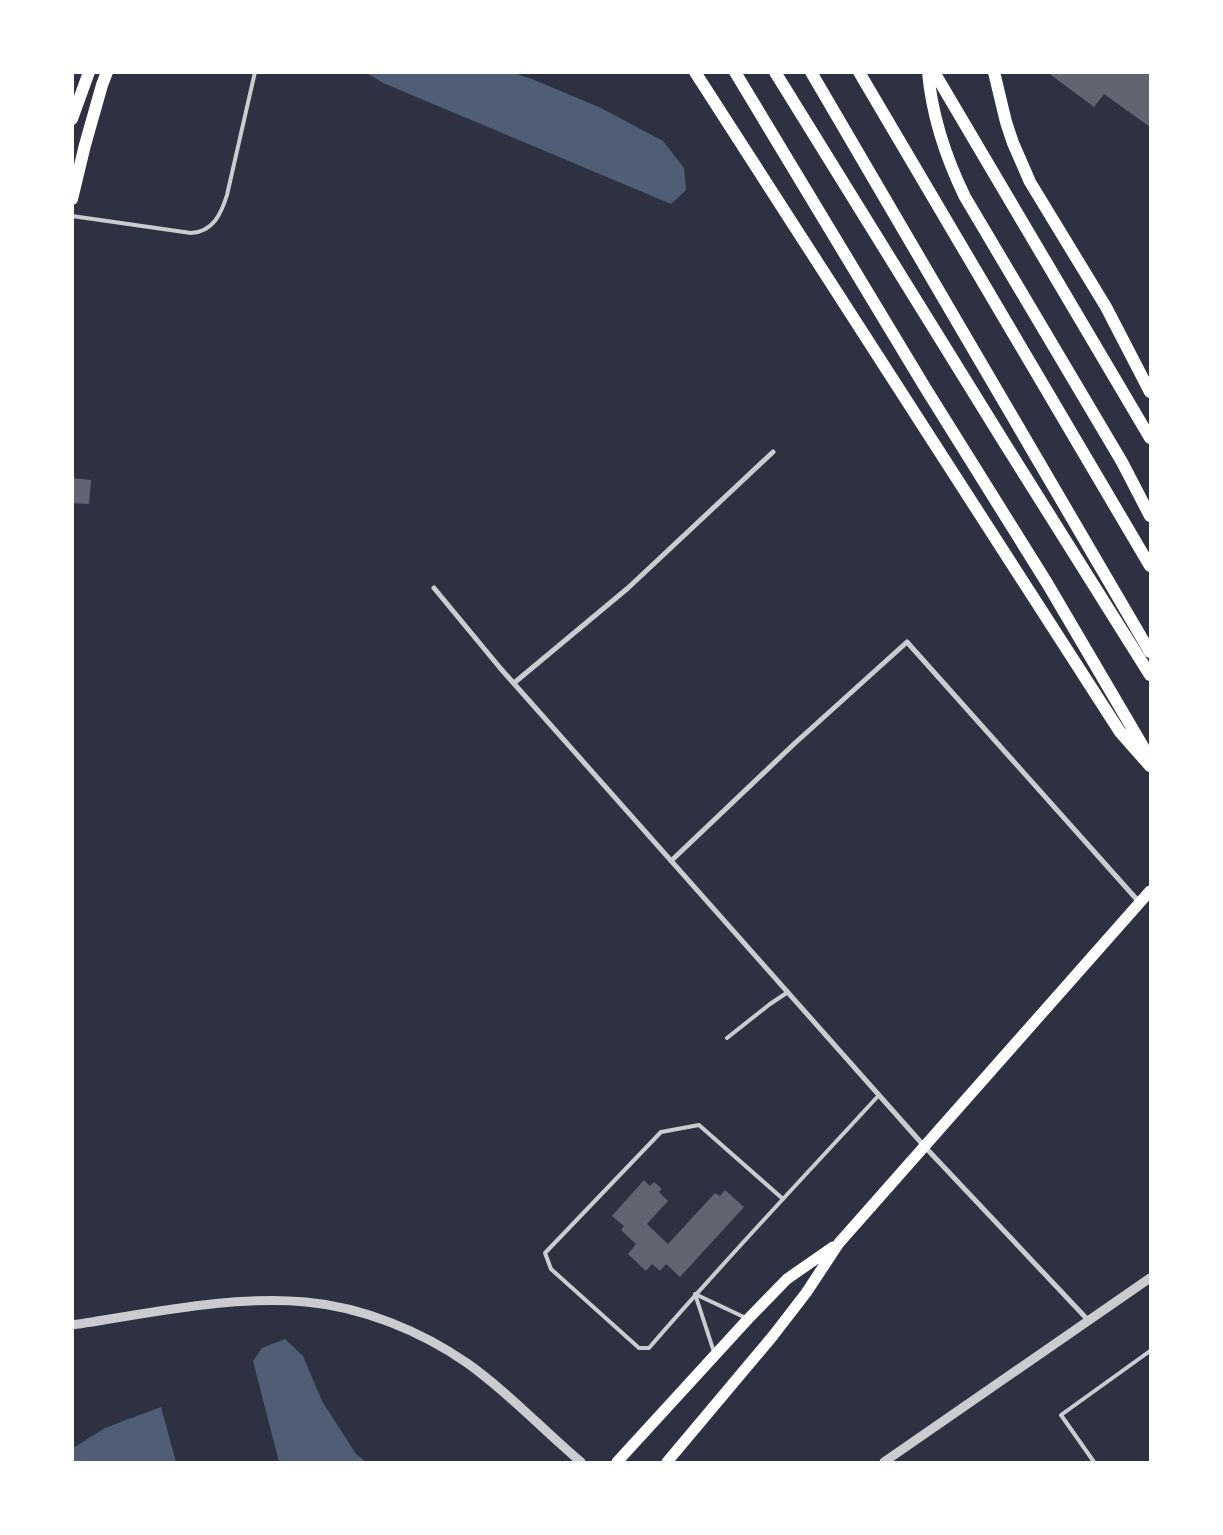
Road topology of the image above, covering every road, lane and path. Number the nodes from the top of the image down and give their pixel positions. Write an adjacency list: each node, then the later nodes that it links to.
1 (89, 72): 13 (highway)
2 (107, 72): 14 (highway)
3 (116, 72): 14 (highway)
4 (254, 72): 16 (lane)
5 (694, 72): 27 (highway)
6 (735, 72): 26 (highway)
7 (775, 72): 24 (highway)
8 (810, 72): 23 (highway)
9 (858, 72): 21 (highway)
10 (928, 72): 20 (highway)
11 (934, 72): 18 (highway)
12 (994, 72): 17 (highway)
13 (72, 119)
14 (85, 146): 15 (highway)
15 (72, 199)
16 (72, 216)
17 (1150, 392)
18 (1150, 438)
19 (772, 452): 25 (street)
20 (1150, 516)
21 (1150, 566)
22 (434, 588): 25 (street)
23 (1150, 652)
24 (1150, 675)
25 (514, 683): 28 (street)
26 (1150, 760)
27 (1150, 766)
28 (670, 861): 30 (street); 31 (street)
29 (1150, 891): 30 (main road)
30 (1140, 904): 34 (main road)
31 (788, 992): 32 (lane); 33 (street)
32 (728, 1038)
33 (879, 1095): 34 (street); 35 (lane)
34 (925, 1147): 36 (main road); 40 (street)
35 (783, 1199): 38 (lane); 38 (lane)
36 (839, 1243): 39 (main road); 46 (main road)
37 (1150, 1278): 40 (street)
38 (695, 1294): 39 (lane); 43 (lane)
39 (748, 1319): 43 (main road)
40 (1088, 1320): 47 (street)
41 (72, 1325): 44 (street)
42 (1150, 1351): 48 (lane)
43 (715, 1354): 45 (main road)
44 (581, 1462)
45 (617, 1462)
46 (667, 1462)
47 (884, 1462)
48 (1094, 1462)

